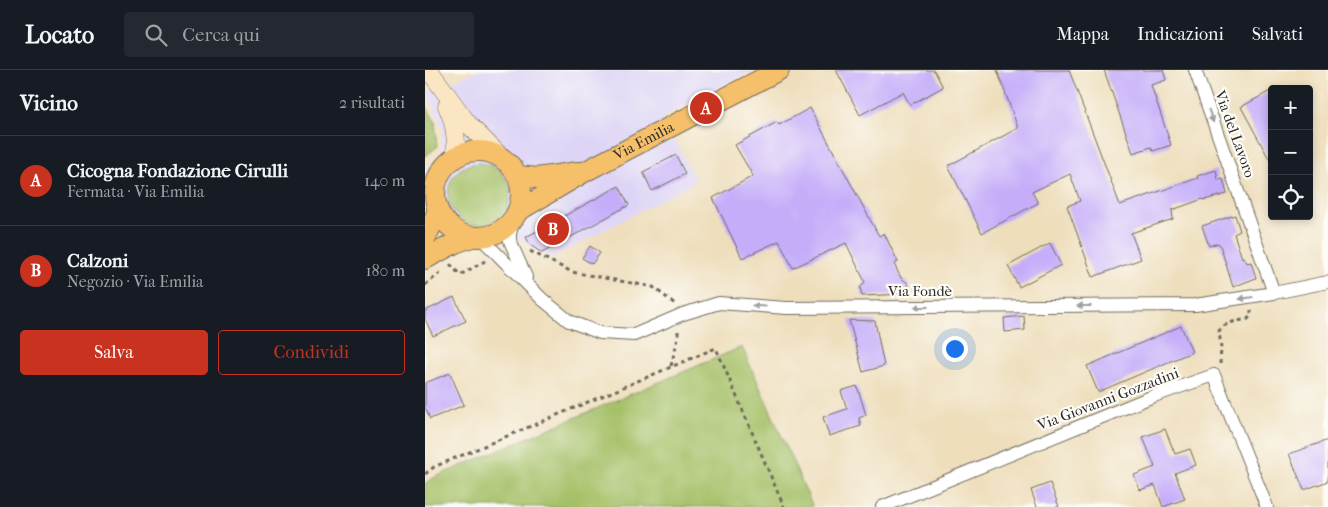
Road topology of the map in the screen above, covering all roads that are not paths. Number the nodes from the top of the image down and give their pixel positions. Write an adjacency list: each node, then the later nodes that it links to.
1 (779, 70): 6 (main road, Via Emilia)
2 (1195, 70): 15 (street, Via del Lavoro, one-way to 15)
3 (432, 75): 4 (street); 5 (street)
4 (499, 155): 5 (main road); 7 (main road)
5 (456, 156): 8 (main road)
6 (587, 171): 7 (main road, Via Emilia); 9 (main road, Via Emilia)
7 (518, 176): 9 (main road)
8 (438, 211): 10 (main road); 11 (main road)
9 (516, 214): 10 (main road, Via Emilia); 14 (street, Via Fondè)
10 (476, 237): 12 (main road, Via Emilia); 14 (street, Via Fondè)
11 (425, 239)
12 (425, 259)
13 (1328, 282): 15 (street, Via Fondè)
14 (531, 289): 15 (street, Via Fondè, one-way to 14)
15 (1274, 294)
16 (882, 507): 17 (street, Via Giovanni Gozzadini)
17 (1267, 507)

